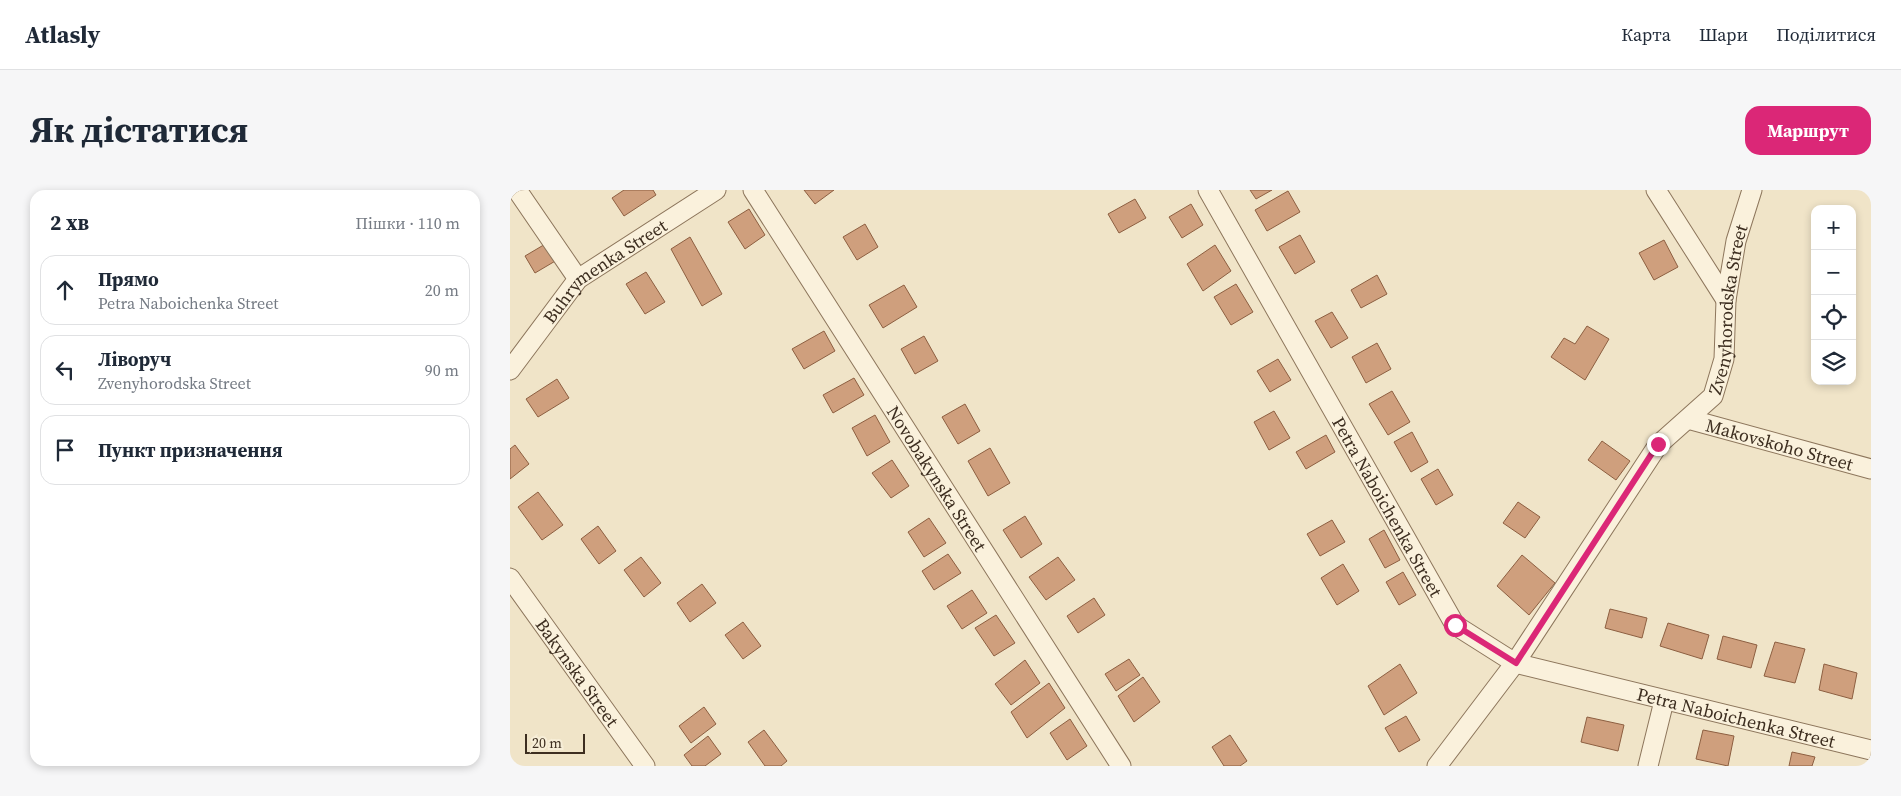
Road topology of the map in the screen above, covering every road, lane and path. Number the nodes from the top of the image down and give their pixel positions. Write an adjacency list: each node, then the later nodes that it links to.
1 (517, 190): 7 (street)
2 (716, 190): 7 (street, Buhrymenka Street)
3 (753, 190): 17 (street, Novobakynska Street)
4 (1208, 190): 13 (street, Petra Naboichenka Street)
5 (1656, 190): 8 (street)
6 (1752, 190): 8 (street, Zvenyhorodska Street)
7 (578, 279): 9 (street, Buhrymenka Street)
8 (1726, 300): 10 (street, Zvenyhorodska Street)
9 (510, 370)
10 (1688, 419): 11 (street, Makovskoho Street); 13 (street, Zvenyhorodska Street)
11 (1871, 469)
12 (510, 578): 16 (street, Bakynska Street)
13 (1516, 663): 14 (street, Petra Naboichenka Street); 18 (street, Zvenyhorodska Street)
14 (1664, 701): 15 (street, Petra Naboichenka Street); 19 (street)
15 (1871, 750)
16 (645, 766)
17 (1121, 766)
18 (1437, 766)
19 (1648, 766)

